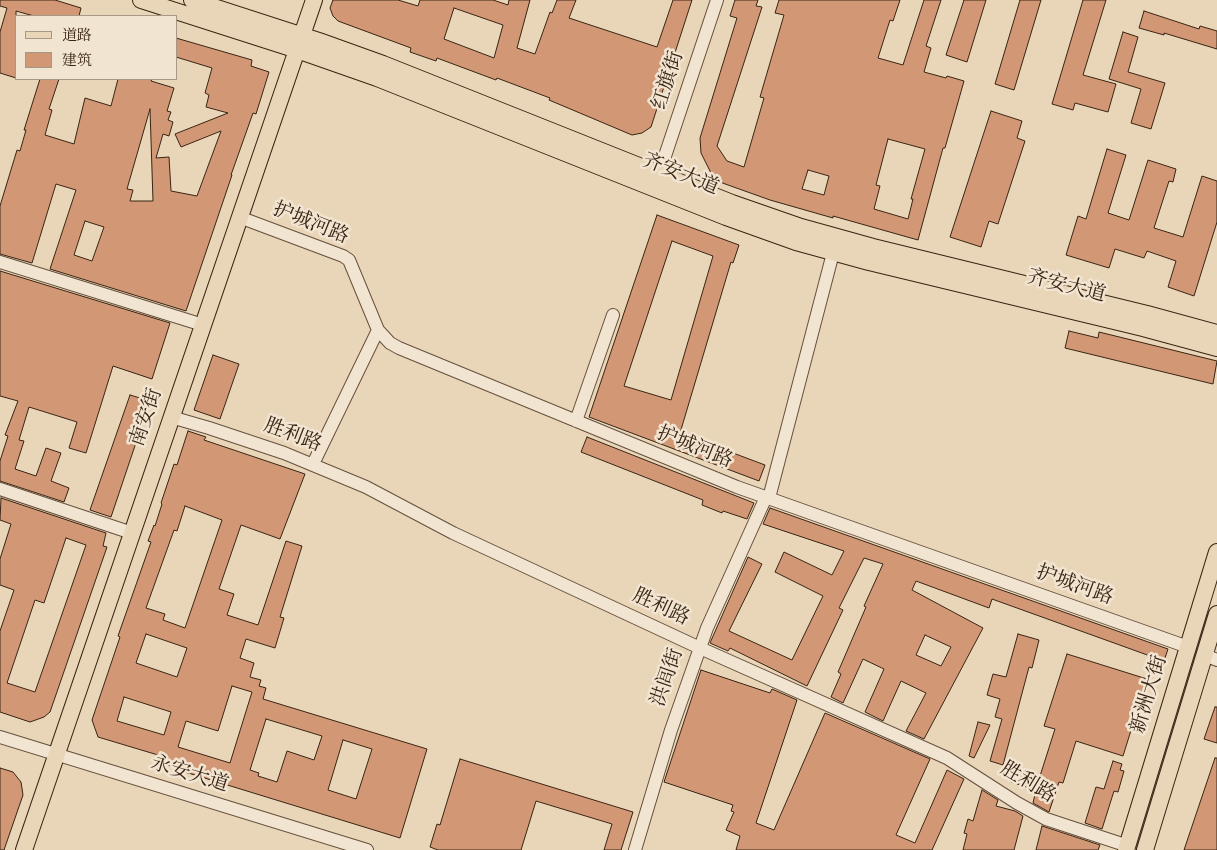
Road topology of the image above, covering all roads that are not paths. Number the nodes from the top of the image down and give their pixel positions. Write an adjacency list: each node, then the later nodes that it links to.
1 (141, 0): 5 (main road, 齐安大道)
2 (192, 0): 5 (main road, 齐安大道)
3 (314, 0): 5 (main road, 南安街)
4 (717, 0): 6 (street, 红旗街)
5 (299, 43): 6 (main road, 齐安大道); 7 (main road, 南安街); 8 (main road, 齐安大道)
6 (659, 174): 13 (main road, 齐安大道)
7 (240, 217): 11 (main road, 南安街); 12 (street, 护城河路)
8 (833, 253): 14 (main road, 齐安大道); 19 (street, 洪闾街)
9 (0, 262): 11 (street)
10 (613, 315): 16 (street)
11 (203, 325): 15 (main road, 南安街)
12 (378, 330): 16 (street, 护城河路); 17 (street)
13 (1217, 333)
14 (1217, 348)
15 (171, 417): 17 (street, 胜利路); 20 (main road, 南安街)
16 (576, 421): 19 (street, 护城河路)
17 (312, 464): 24 (street, 胜利路)
18 (0, 489): 20 (street)
19 (768, 498): 23 (street, 护城河路); 24 (street, 洪闾街)
20 (132, 533): 27 (main road, 南安街)
21 (1217, 552): 23 (main road, 新洲大街)
22 (1217, 614): 25 (main road, 新洲大街)
23 (1188, 647): 28 (main road, 新洲大街)
24 (700, 648): 28 (street, 胜利路); 31 (street, 洪闾街)
25 (1211, 657): 32 (main road, 新洲大街)
26 (0, 737): 27 (street, 永安大道)
27 (56, 755): 29 (main road, 南安街); 30 (street, 永安大道)
28 (1127, 848)
29 (24, 850)
30 (367, 850)
31 (635, 850)
32 (1145, 850)

